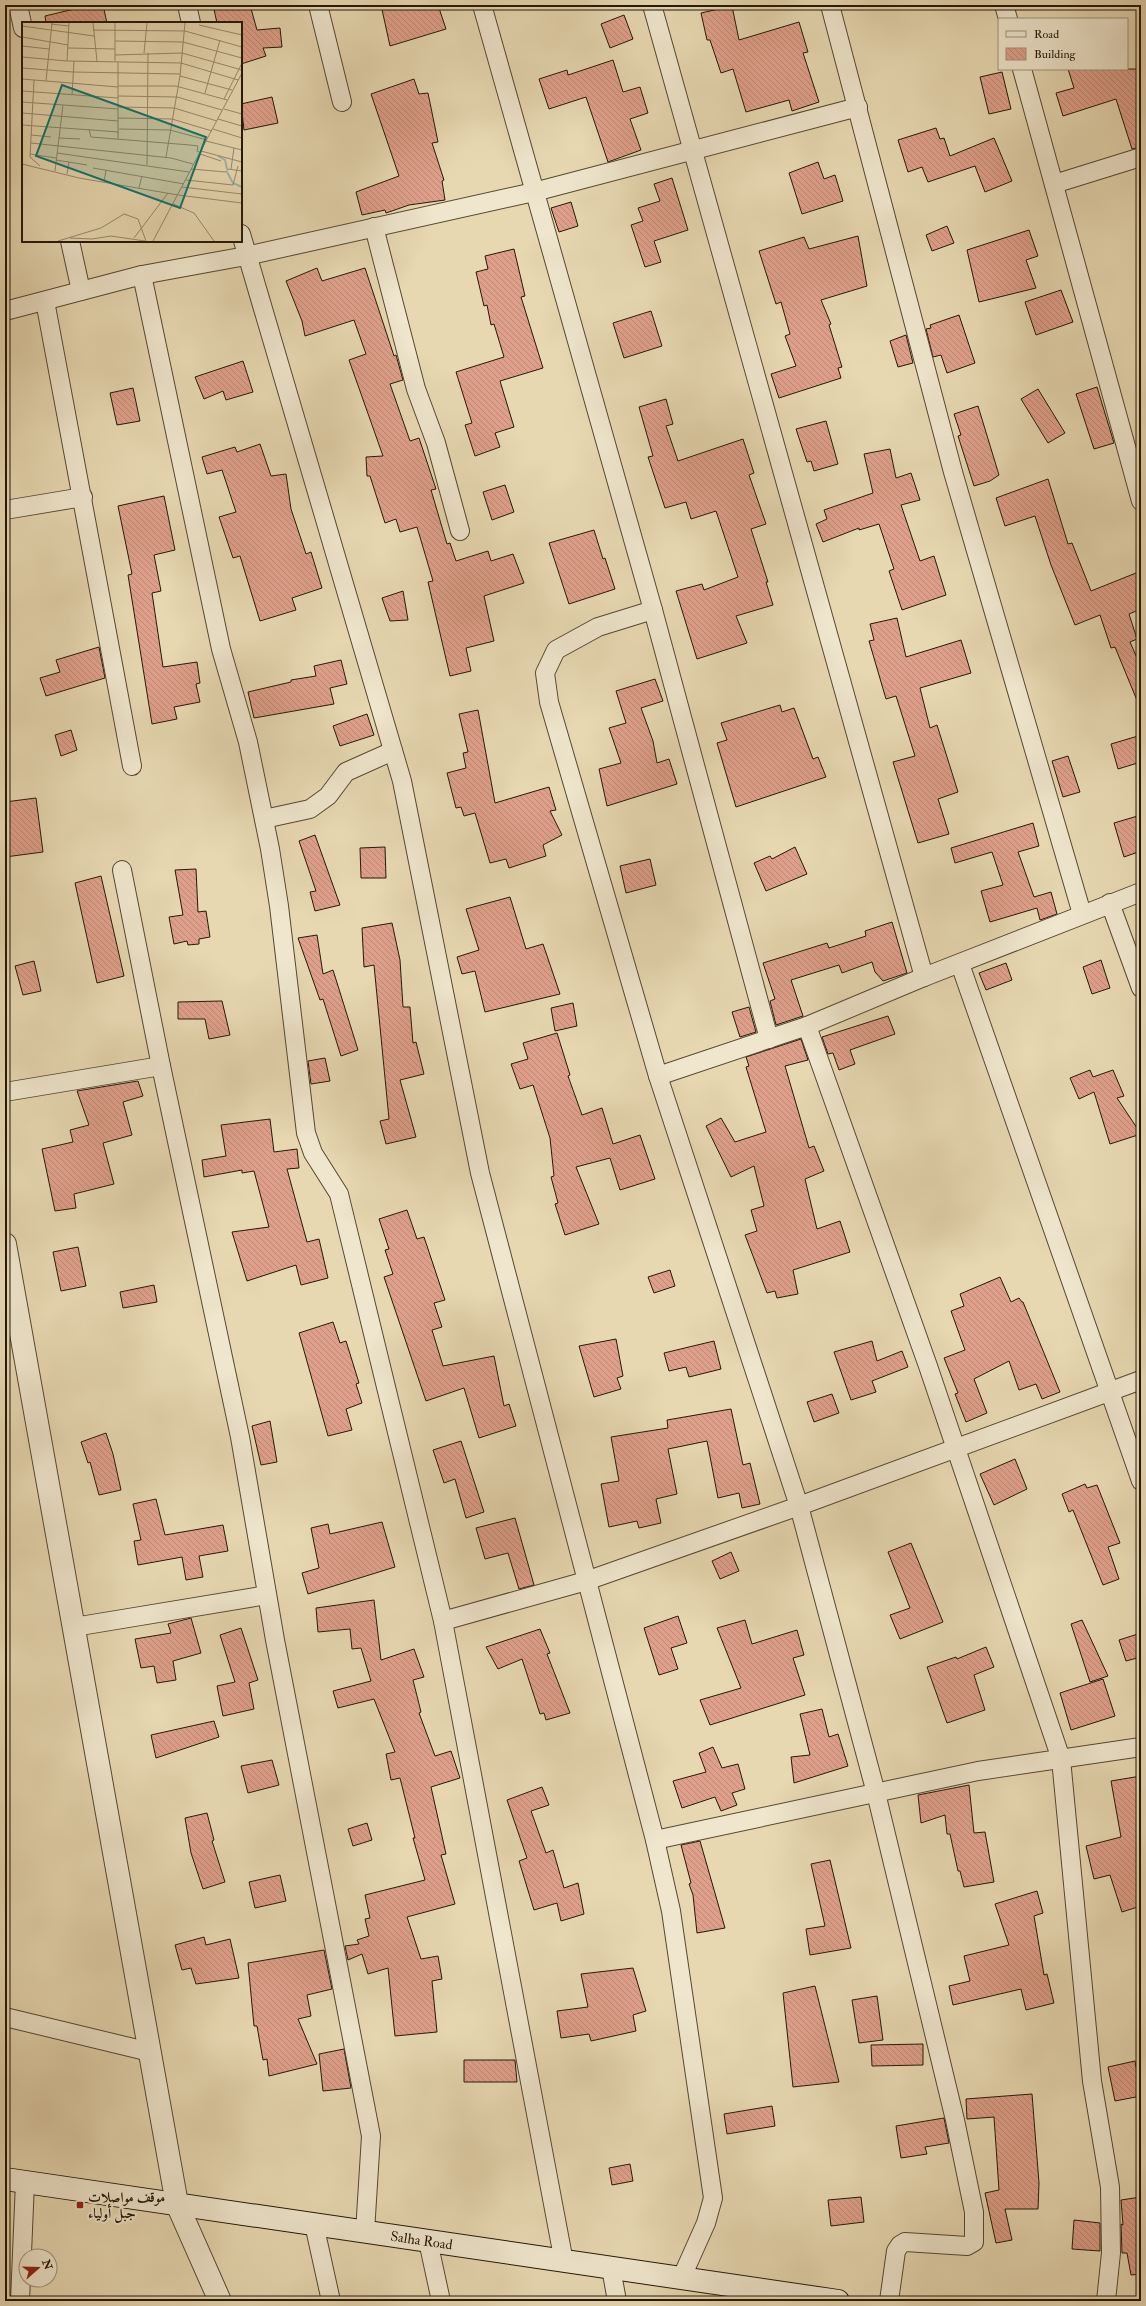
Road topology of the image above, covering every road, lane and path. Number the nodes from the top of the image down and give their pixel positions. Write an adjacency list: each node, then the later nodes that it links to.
1 (18, 5): 10 (street)
2 (187, 5): 9 (street)
3 (318, 5): 12 (street)
4 (482, 5): 17 (street)
5 (652, 5): 14 (street)
6 (830, 5): 13 (street)
7 (1004, 5): 8 (street)
8 (1008, 18)
9 (191, 22)
10 (22, 23)
11 (1022, 70): 16 (street)
12 (342, 102)
13 (858, 107): 14 (street); 37 (street)
14 (693, 150): 17 (street); 39 (street)
15 (1141, 157): 16 (street)
16 (1054, 184): 27 (street)
17 (534, 192): 18 (street); 30 (street)
18 (374, 227): 21 (street); 29 (street)
19 (242, 238): 21 (street)
20 (70, 242): 23 (street)
21 (246, 256): 22 (street); 31 (street)
22 (142, 275): 23 (street); 33 (street)
23 (81, 291): 24 (street)
24 (45, 301): 25 (street); 26 (street)
25 (5, 311)
26 (83, 497): 28 (street); 32 (street)
27 (1141, 501)
28 (5, 510)
29 (460, 531)
30 (653, 610): 42 (street); 44 (street)
31 (393, 751): 33 (street); 52 (street)
32 (132, 766)
33 (264, 819): 54 (street)
34 (122, 870): 43 (street)
35 (1141, 892): 36 (street)
36 (1110, 903): 37 (street); 40 (street)
37 (1082, 914): 38 (street)
38 (960, 964): 39 (street); 48 (street)
39 (924, 977): 41 (street)
40 (1141, 988)
41 (807, 1026): 42 (street); 49 (street)
42 (769, 1039): 44 (street)
43 (161, 1066): 45 (street); 53 (street)
44 (658, 1076): 51 (street)
45 (5, 1092)
46 (5, 1244): 55 (street)
47 (1141, 1380): 48 (street)
48 (1111, 1392): 49 (street); 50 (street)
49 (956, 1448): 51 (street); 57 (street)
50 (1141, 1481)
51 (799, 1506): 52 (street); 58 (street)
52 (586, 1582): 54 (street); 59 (street)
53 (267, 1595): 55 (street); 65 (street)
54 (443, 1621): 67 (street)
55 (74, 1627): 61 (street)
56 (1141, 1747): 57 (street)
57 (1061, 1758): 58 (street); 77 (street)
58 (876, 1793): 59 (street); 76 (street)
59 (654, 1840): 69 (street)
60 (5, 2018): 61 (street)
61 (150, 2052): 63 (street)
62 (15, 2181): 63 (street, Salha Road); 70 (street)
63 (177, 2204): 64 (street, Salha Road); 71 (street)
64 (314, 2224): 65 (street, Salha Road); 72 (street)
65 (365, 2232): 66 (street, Salha Road)
66 (428, 2241): 67 (street, Salha Road); 73 (street)
67 (564, 2262): 68 (street, Salha Road)
68 (610, 2268): 69 (street, Salha Road); 74 (street)
69 (681, 2278): 75 (street, Salha Road)
70 (20, 2301)
71 (220, 2301)
72 (331, 2301)
73 (442, 2301)
74 (617, 2301)
75 (838, 2301)
76 (889, 2301)
77 (1106, 2301)

